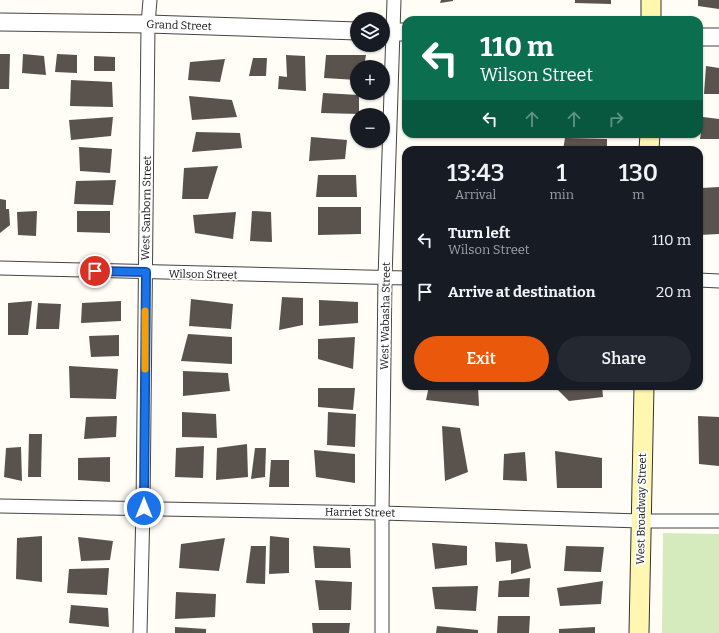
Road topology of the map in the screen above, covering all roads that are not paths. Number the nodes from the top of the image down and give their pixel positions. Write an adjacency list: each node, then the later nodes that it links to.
1 (150, 0): 6 (street, West Sanborn Street)
2 (394, 0): 8 (street, West Wabasha Street)
3 (651, 0): 4 (main road)
4 (651, 16)
5 (0, 22): 6 (street, Grand Street)
6 (148, 24): 7 (street, Grand Street); 12 (street, West Sanborn Street)
7 (350, 31)
8 (394, 32): 13 (street, West Wabasha Street)
9 (703, 37): 10 (street)
10 (719, 37)
11 (0, 268): 12 (street, Wilson Street)
12 (146, 272): 13 (street, Wilson Street); 19 (street, West Sanborn Street)
13 (385, 278): 14 (street, Wilson Street); 20 (street, West Wabasha Street)
14 (402, 278)
15 (703, 280): 16 (street)
16 (719, 281)
17 (644, 390): 21 (main road, West Broadway Street)
18 (0, 506): 19 (street, Harriet Street)
19 (144, 508): 20 (street, Harriet Street); 23 (street, West Sanborn Street)
20 (382, 513): 21 (street, Harriet Street); 24 (street, West Wabasha Street)
21 (641, 520): 22 (street, Harriet Street); 25 (main road, West Broadway Street)
22 (719, 521)
23 (140, 633)
24 (382, 633)
25 (639, 633)

